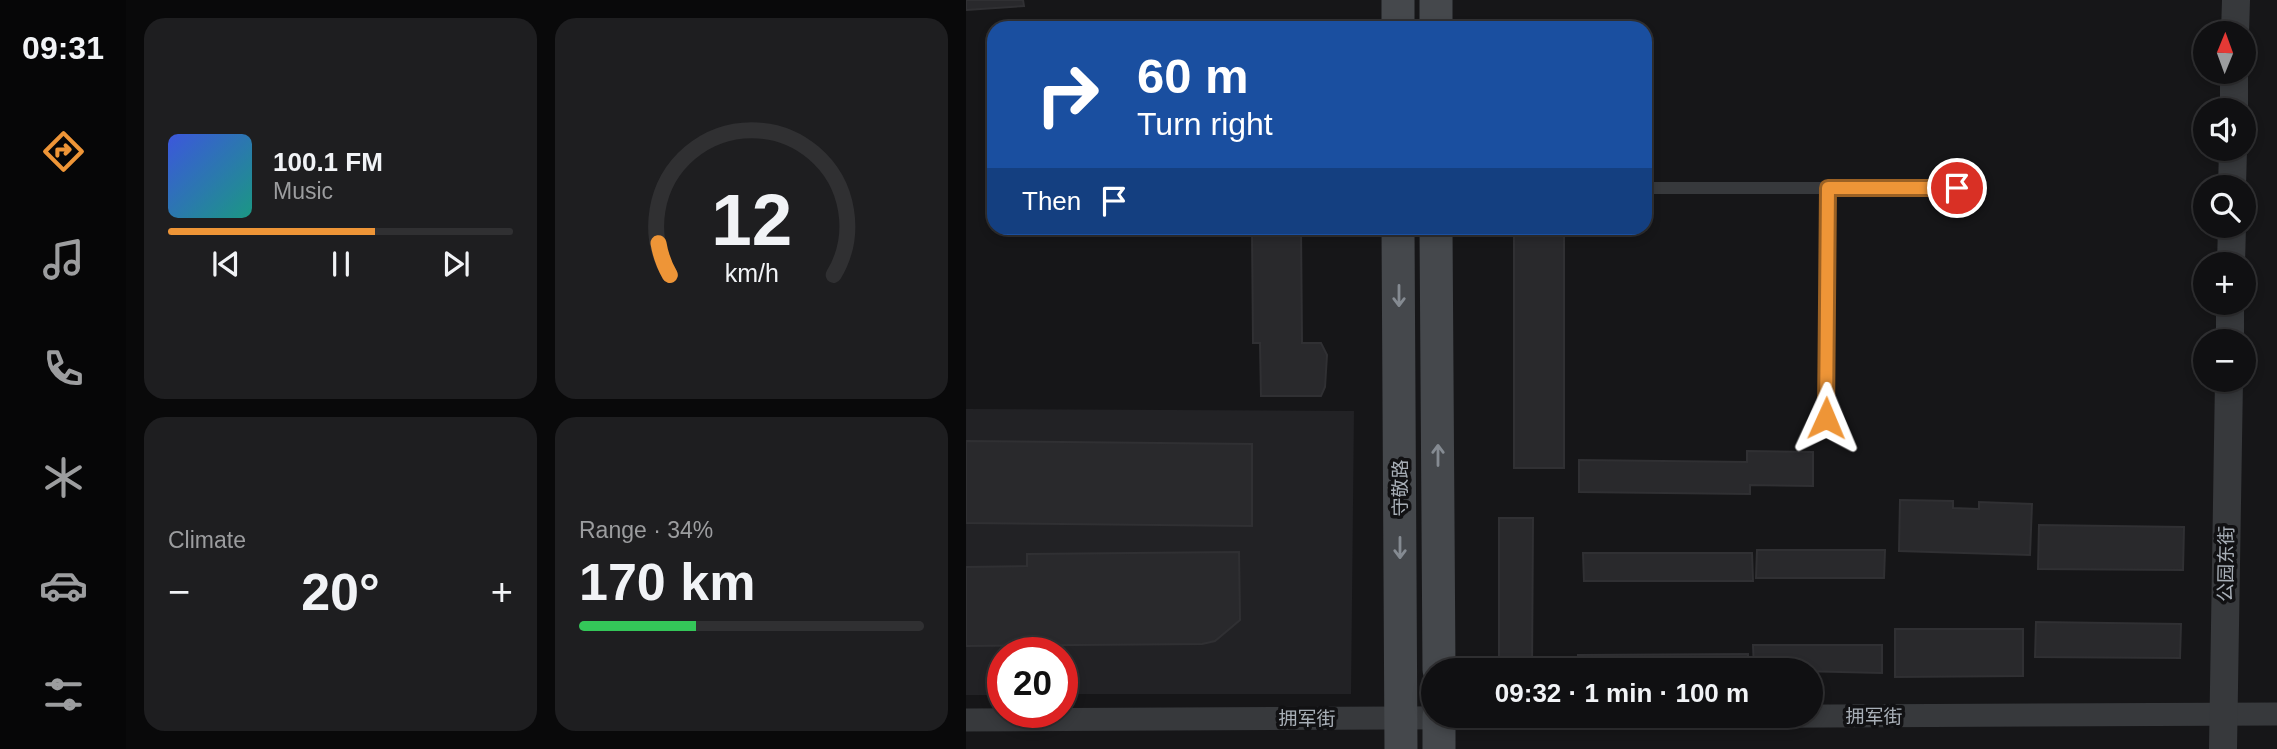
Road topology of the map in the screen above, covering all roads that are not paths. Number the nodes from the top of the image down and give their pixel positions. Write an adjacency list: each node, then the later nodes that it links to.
1 (1398, 0): 4 (main road)
2 (1436, 0): 5 (main road)
3 (2236, 0): 6 (street)
4 (1398, 21)
5 (1436, 21)
6 (2235, 21)
7 (1652, 188): 8 (lane)
8 (1828, 188): 9 (lane); 13 (lane)
9 (1957, 188)
10 (1398, 235): 20 (main road, 守敬路, one-way to 20)
11 (1436, 235): 14 (main road, 守敬路, one-way to 11)
12 (2229, 392): 16 (street, 公园东街)
13 (1826, 418)
14 (1439, 658)
15 (2277, 714): 16 (street, 拥军街)
16 (2223, 715): 18 (street, 拥军街); 21 (street, 公园东街)
17 (966, 720): 20 (street, 拥军街)
18 (1823, 722)
19 (1439, 728): 20 (street, 拥军街)
20 (1401, 734)
21 (2222, 749)

